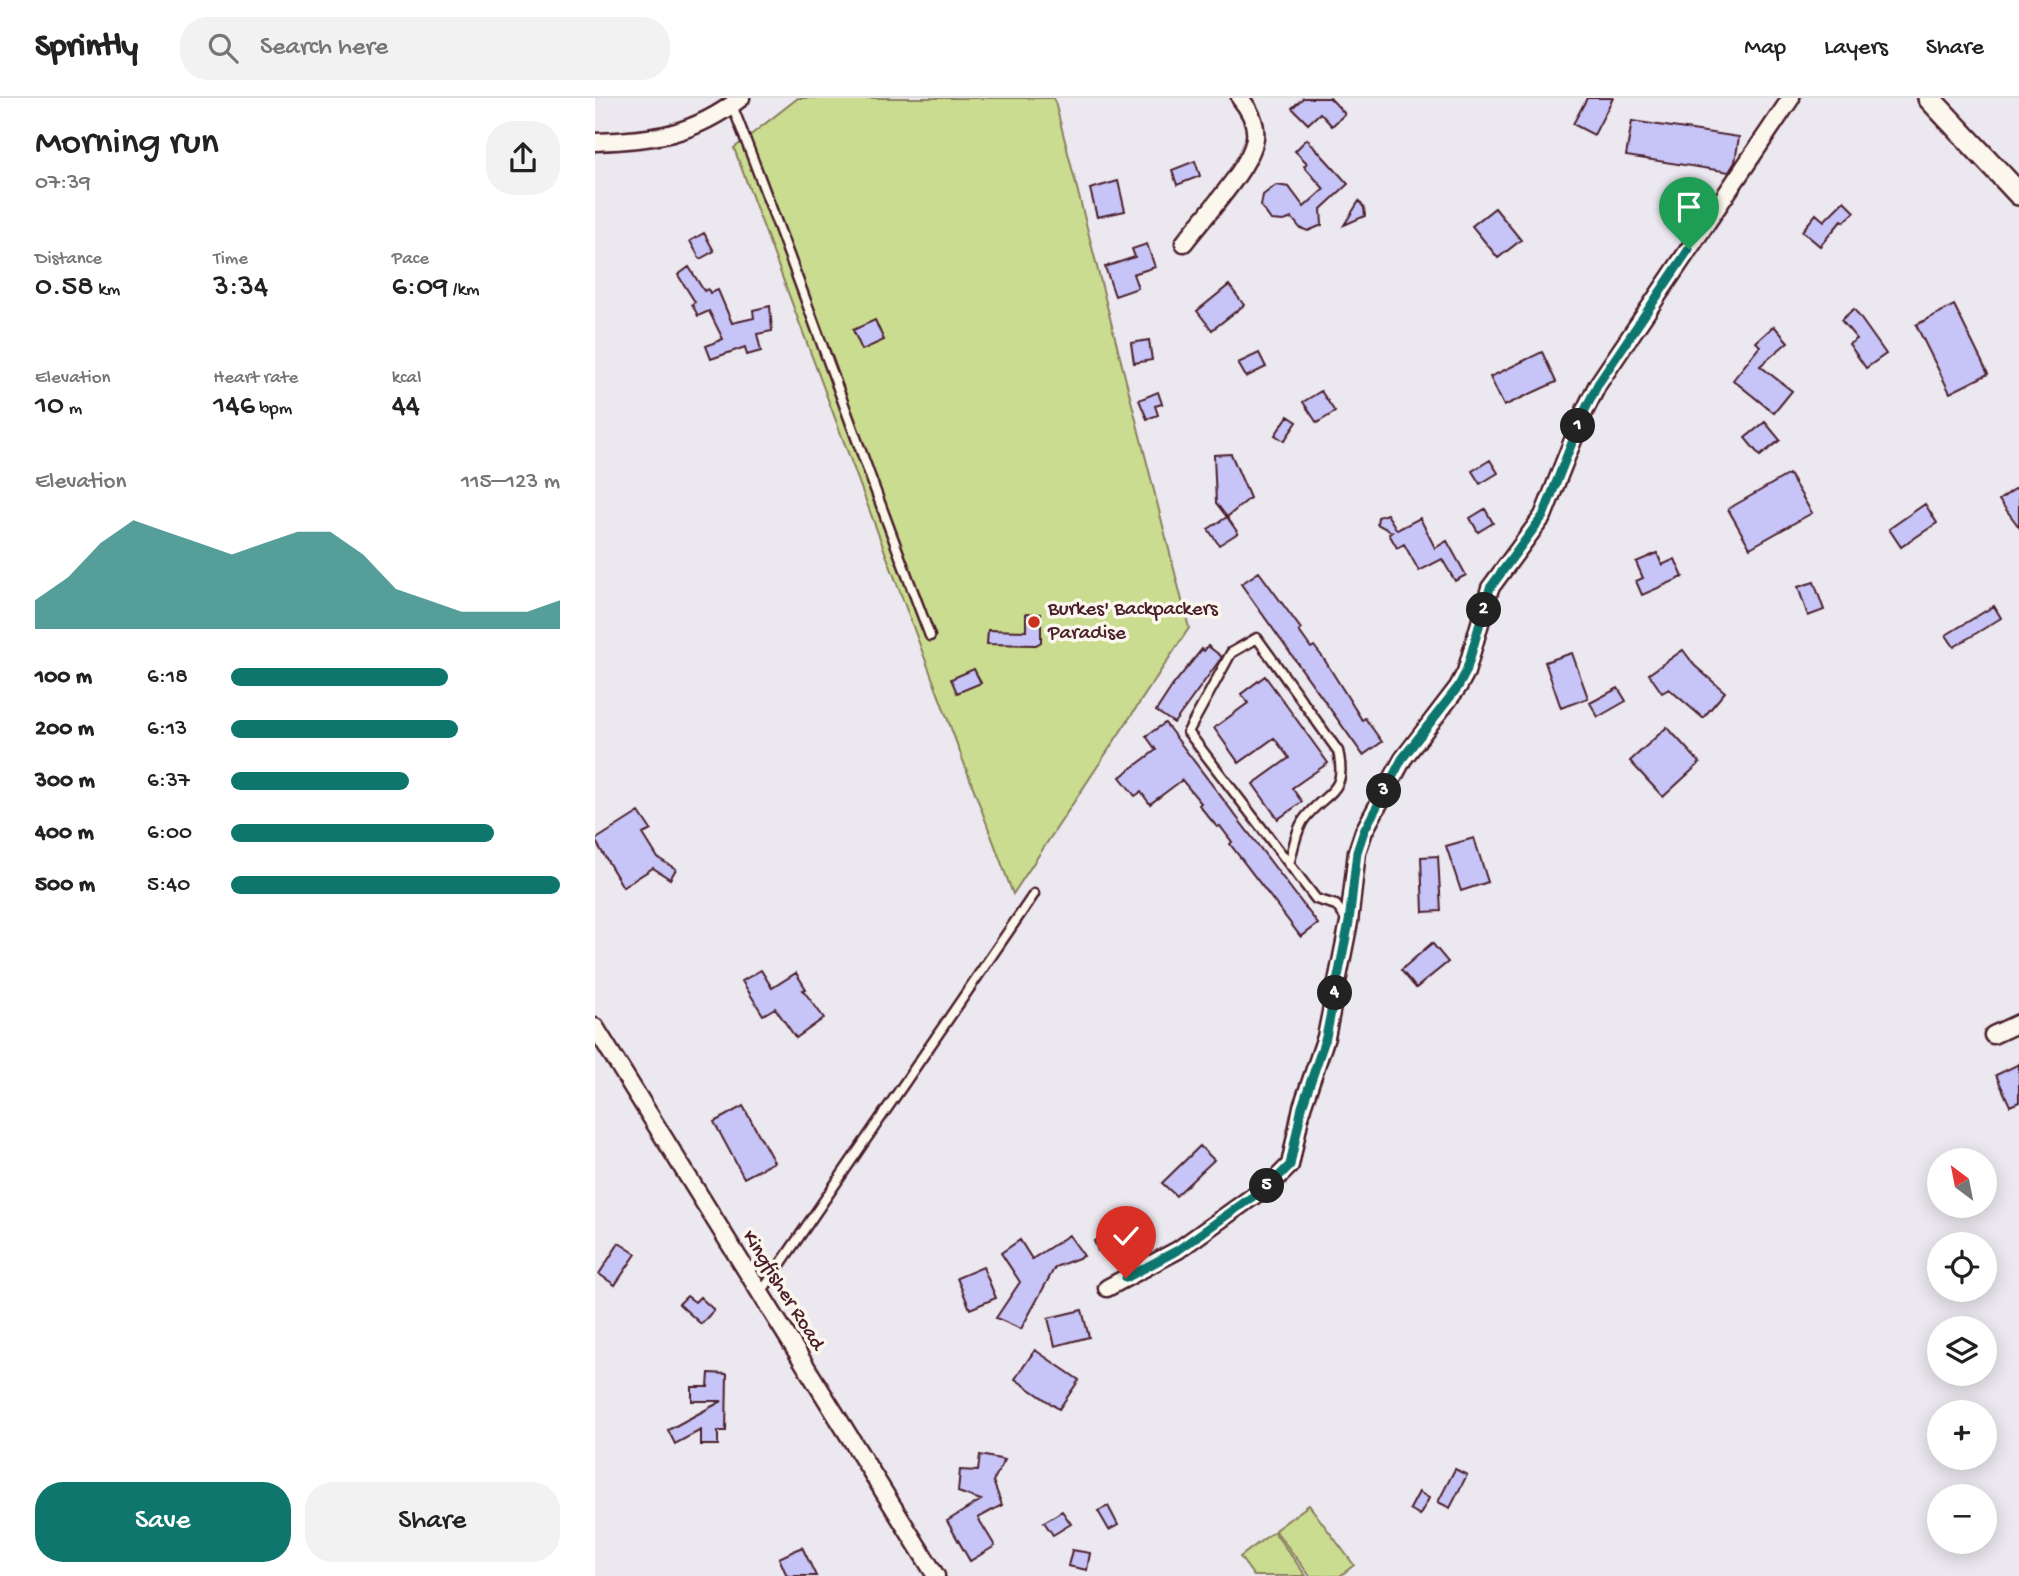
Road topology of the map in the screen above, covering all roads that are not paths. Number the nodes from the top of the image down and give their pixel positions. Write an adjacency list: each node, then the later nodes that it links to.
1 (1240, 98): 7 (street)
2 (1791, 98): 11 (street)
3 (1929, 98): 6 (main road)
4 (737, 102): 5 (street); 8 (lane)
5 (595, 142)
6 (2019, 192)
7 (1184, 243)
8 (930, 636)
9 (1289, 864): 9 (lane); 11 (lane)
10 (1034, 894): 16 (lane)
11 (1349, 922): 15 (street)
12 (2019, 1023): 14 (street)
13 (595, 1027): 16 (street, Kingfisher Road)
14 (1993, 1035)
15 (1107, 1287)
16 (759, 1294): 17 (street, Kingfisher Road)
17 (936, 1576)

